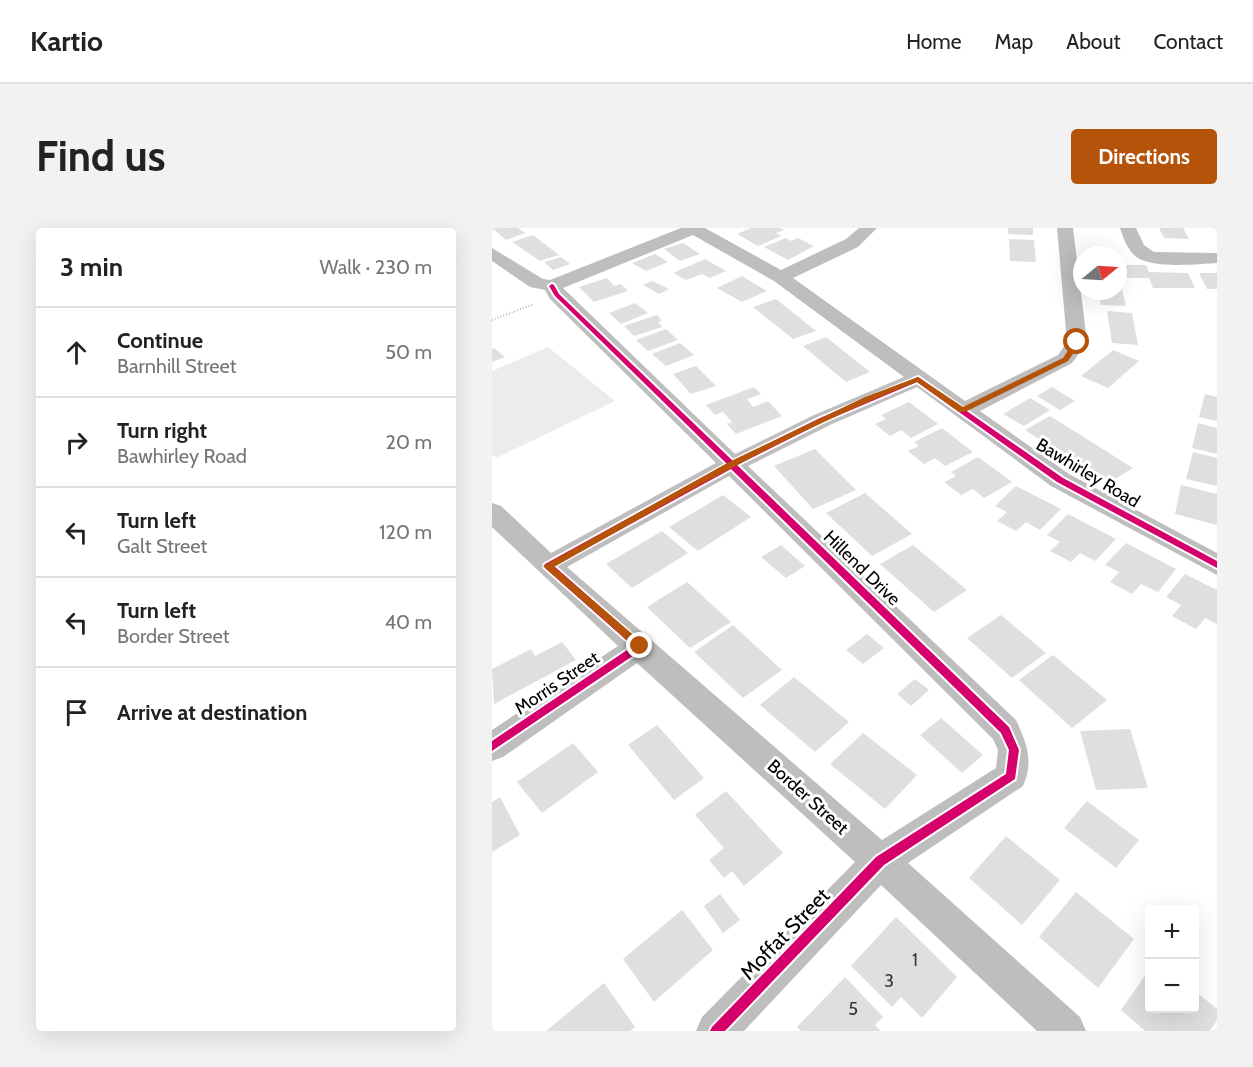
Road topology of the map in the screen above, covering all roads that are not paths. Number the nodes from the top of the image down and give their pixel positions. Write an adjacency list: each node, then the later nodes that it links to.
1 (692, 228): 7 (street, Bawhirley Road); 8 (street)
2 (869, 228): 7 (street)
3 (1065, 228): 10 (street)
4 (1128, 228): 6 (street)
5 (492, 253): 8 (street)
6 (1217, 258)
7 (780, 277): 9 (street, Bawhirley Road)
8 (555, 290): 11 (street, Hillend Drive)
9 (918, 379): 10 (street, Bawhirley Road); 11 (street)
10 (962, 411): 13 (street, Bawhirley Road)
11 (731, 464): 14 (street); 17 (street, Hillend Drive)
12 (492, 512): 14 (street, Border Street)
13 (1217, 565)
14 (548, 566): 15 (street, Border Street)
15 (640, 646): 16 (street, Morris Street); 17 (street, Border Street)
16 (492, 747)
17 (880, 861): 18 (street, Moffat Street); 19 (street, Border Street)
18 (716, 1031)
19 (1066, 1031)

